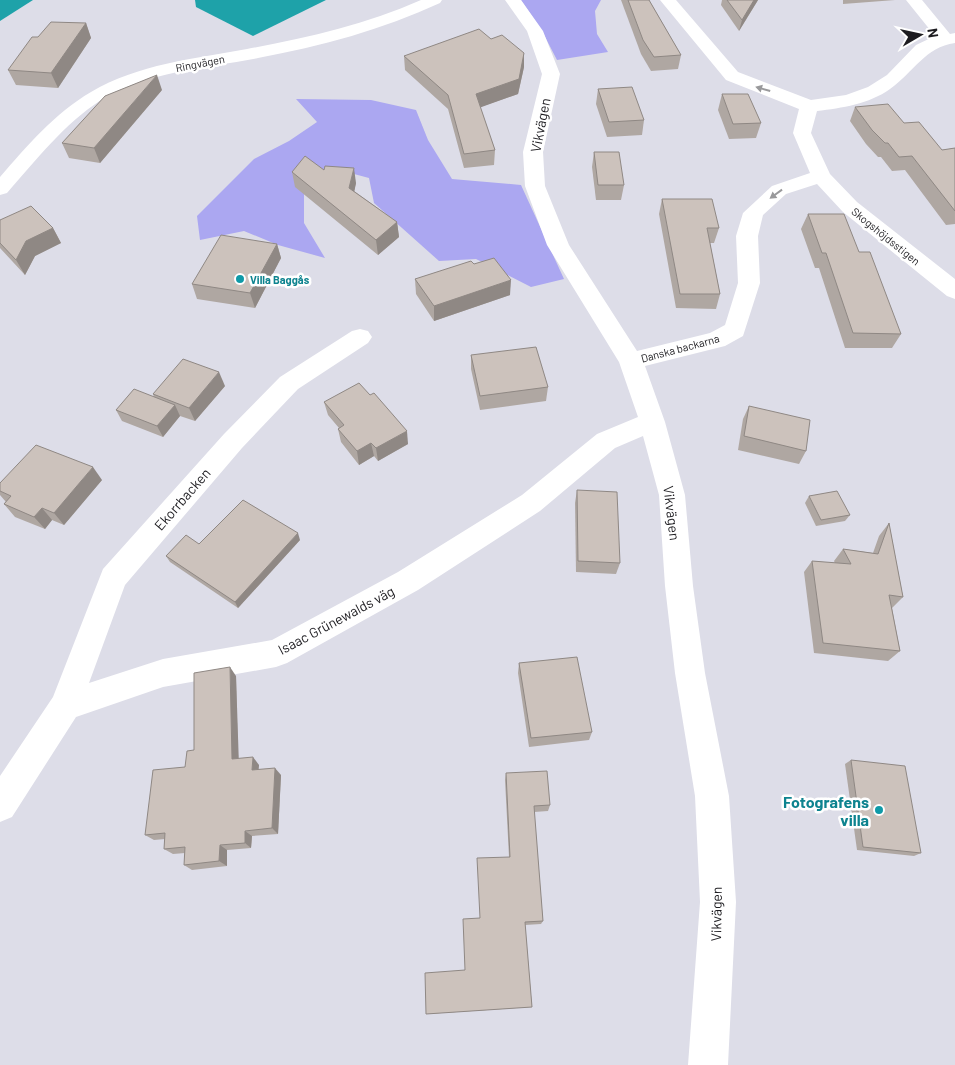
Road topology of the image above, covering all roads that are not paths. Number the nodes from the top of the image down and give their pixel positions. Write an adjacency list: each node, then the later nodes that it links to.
1 (434, 0): 8 (street, Ringvägen)
2 (513, 0): 11 (street, Vikvägen)
3 (668, 0): 6 (street, one-way to 3)
4 (914, 0): 5 (street)
5 (950, 39): 6 (street)
6 (809, 106): 7 (street)
7 (822, 176): 9 (street, Skogshöjdsstigen); 11 (street, Danska backarna, one-way to 11)
8 (0, 188)
9 (955, 291)
10 (360, 337): 13 (street, Ekorrbacken)
11 (631, 361): 12 (street, Vikvägen)
12 (652, 422): 13 (street, Isaac Grünewalds väg); 15 (street, Vikvägen)
13 (65, 706): 14 (street)
14 (0, 805)
15 (708, 1065)

